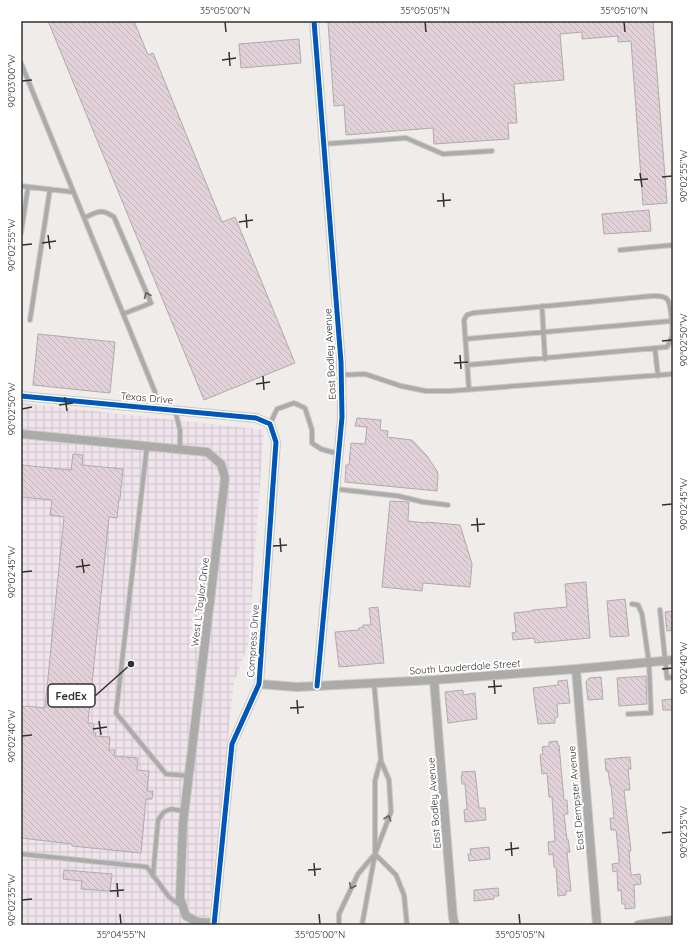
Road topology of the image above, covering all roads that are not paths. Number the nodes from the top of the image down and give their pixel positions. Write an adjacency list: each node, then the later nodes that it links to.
1 (314, 21): 3 (street, East Bodley Avenue)
2 (21, 63): 8 (lane)
3 (324, 144): 4 (lane); 23 (street, East Bodley Avenue)
4 (492, 151)
5 (21, 186): 6 (lane)
6 (28, 187): 7 (lane); 10 (lane)
7 (50, 189): 8 (lane); 15 (lane)
8 (73, 192): 9 (lane)
9 (84, 218): 14 (lane); 14 (lane, one-way to 9)
10 (21, 233)
11 (673, 245): 12 (lane)
12 (620, 250)
13 (542, 306): 16 (lane); 17 (lane); 18 (lane)
14 (123, 314): 27 (lane)
15 (30, 320)
16 (671, 322): 17 (lane); 19 (lane)
17 (544, 332): 18 (lane); 20 (lane)
18 (465, 339): 21 (lane)
19 (655, 349): 20 (lane); 24 (lane)
20 (545, 358): 21 (lane)
21 (467, 365): 25 (lane)
22 (673, 374): 24 (lane)
23 (341, 375): 25 (lane); 33 (street, East Bodley Avenue)
24 (658, 376): 25 (lane)
25 (469, 390)
26 (21, 396): 27 (street, Texas Drive)
27 (157, 408): 28 (street, Texas Drive)
28 (175, 410): 29 (street, Texas Drive); 32 (lane)
29 (270, 424): 33 (lane); 44 (street, Compress Drive)
30 (21, 434): 31 (street, West L Taylor Drive)
31 (147, 446): 32 (street, West L Taylor Drive); 48 (lane)
32 (180, 449): 48 (street, West L Taylor Drive)
33 (339, 454): 34 (street, East Bodley Avenue)
34 (336, 489): 35 (lane); 45 (street, East Bodley Avenue)
35 (448, 504)
36 (632, 604): 39 (lane)
37 (660, 610): 38 (lane)
38 (669, 660): 39 (street, South Lauderdale Street); 41 (lane)
39 (649, 663): 40 (street, South Lauderdale Street); 46 (lane)
40 (576, 669): 42 (street, South Lauderdale Street); 60 (street, East Dempster Avenue)
41 (673, 677)
42 (434, 680): 43 (street, South Lauderdale Street); 59 (street, East Bodley Avenue)
43 (374, 683): 45 (street, South Lauderdale Street); 47 (lane)
44 (259, 684): 45 (street, South Lauderdale Street); 55 (street, Compress Drive)
45 (317, 686)
46 (628, 714)
47 (381, 761): 51 (lane); 51 (lane, one-way to 47)
48 (189, 776): 49 (street, West L Taylor Drive)
49 (185, 811): 52 (lane); 53 (street, West L Taylor Drive)
50 (21, 854): 52 (lane)
51 (375, 854): 56 (lane, one-way to 56); 57 (lane); 58 (lane)
52 (153, 876): 53 (lane)
53 (183, 908): 55 (street)
54 (673, 920): 61 (street)
55 (214, 924)
56 (339, 925)
57 (362, 925)
58 (407, 925)
59 (455, 925)
60 (597, 925)
61 (638, 925)

